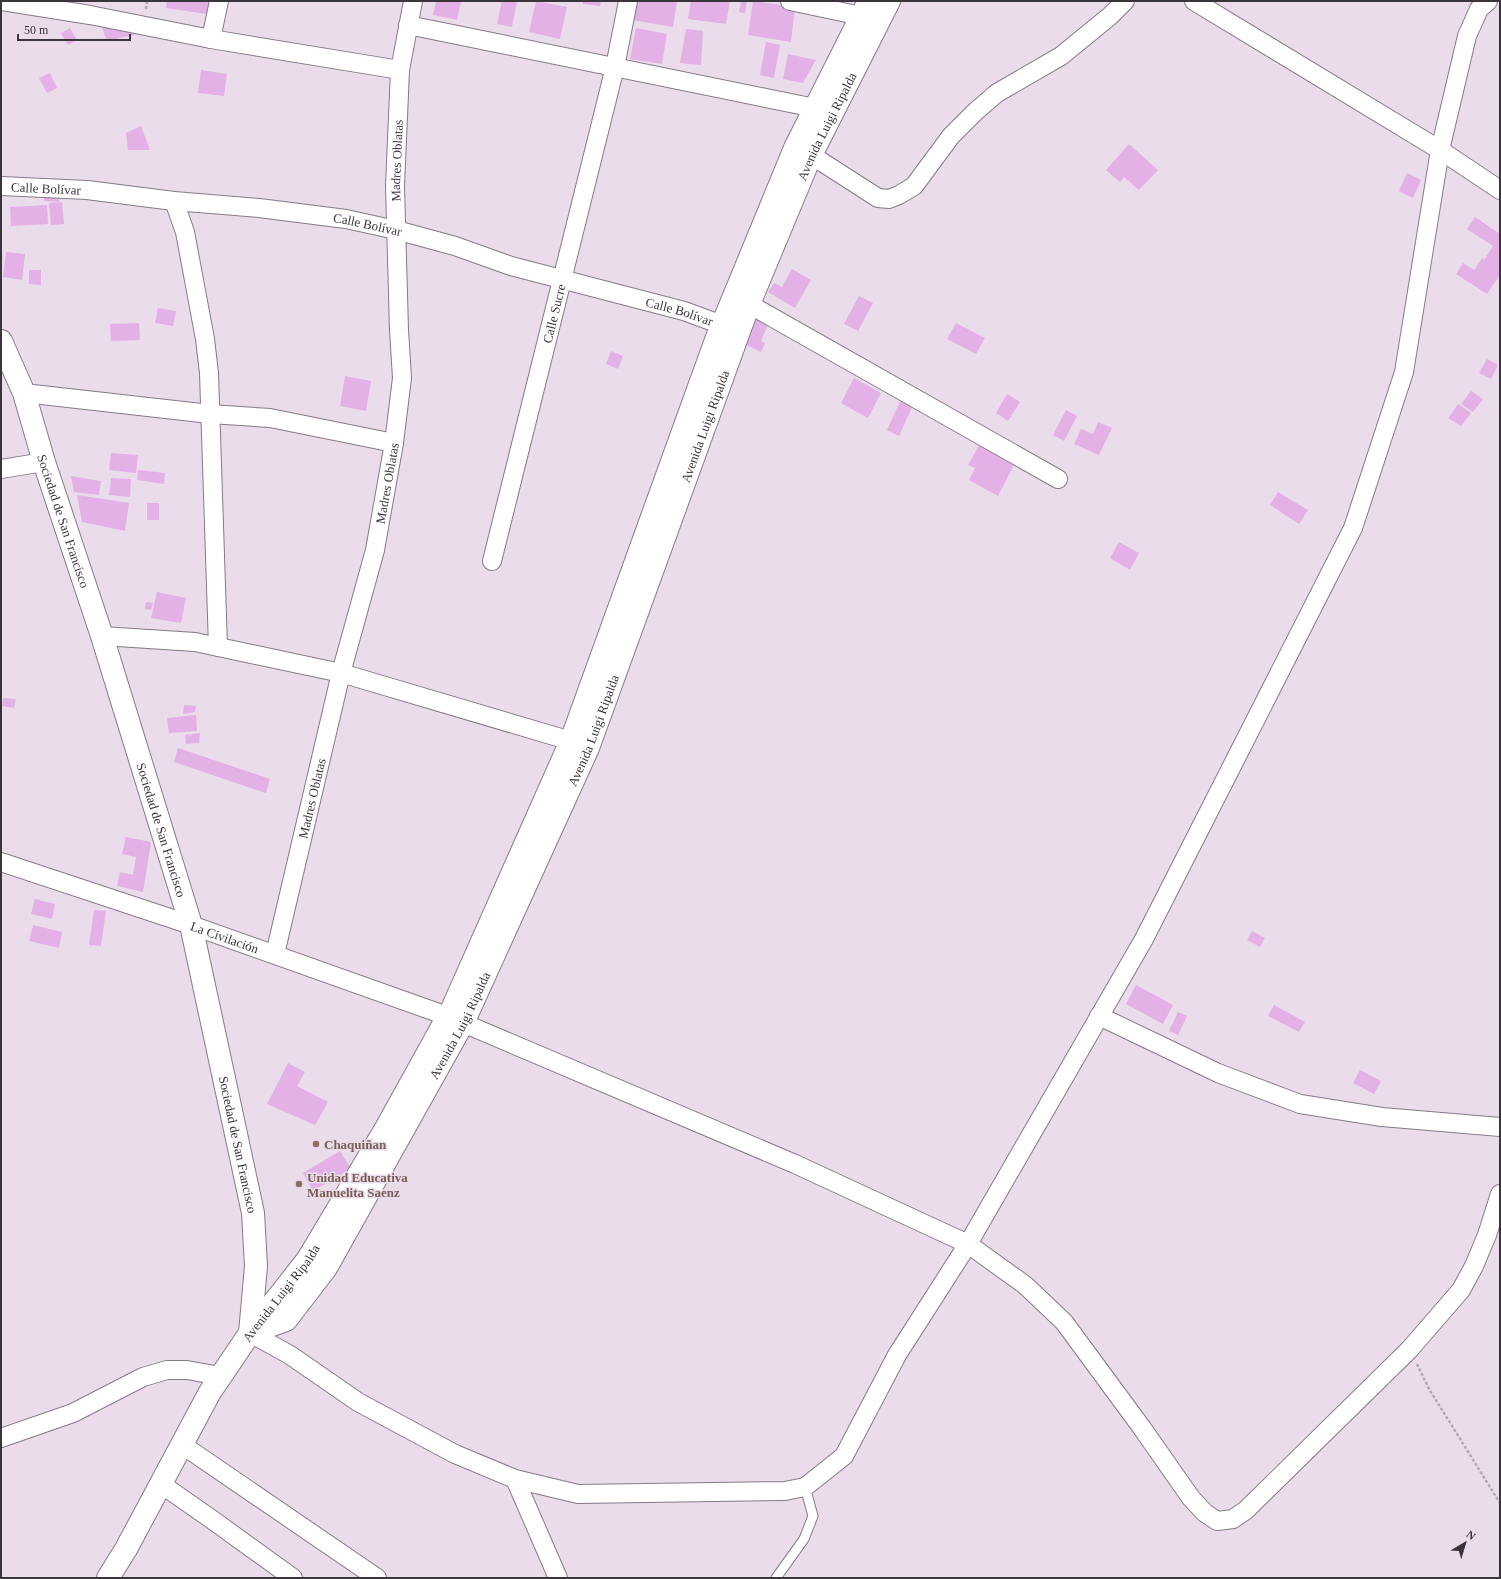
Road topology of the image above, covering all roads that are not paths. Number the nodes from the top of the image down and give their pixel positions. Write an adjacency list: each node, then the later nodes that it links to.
1 (2, 1): 12 (street)
2 (219, 1): 12 (street)
3 (413, 1): 11 (street, Madres Oblatas)
4 (628, 1): 13 (street, Calle Sucre)
5 (790, 1): 10 (street)
6 (889, 1): 15 (street, Avenida Luigi Ripalda)
7 (1125, 1): 17 (street)
8 (1194, 1): 16 (street)
9 (1488, 1): 16 (street)
10 (865, 8): 15 (street, Avenida Luigi Ripalda)
11 (408, 25): 13 (street); 14 (street, Madres Oblatas)
12 (211, 39): 14 (street)
13 (615, 67): 15 (street); 22 (street, Calle Sucre)
14 (400, 70): 21 (street, Madres Oblatas)
15 (823, 112): 17 (street, Avenida Luigi Ripalda); 23 (street, Avenida Luigi Ripalda)
16 (1440, 150): 19 (street); 40 (street)
17 (811, 155): 23 (street, Avenida Luigi Ripalda)
18 (1, 186): 20 (street, Calle Bolívar)
19 (1500, 190)
20 (174, 201): 21 (street, Calle Bolívar); 27 (street)
21 (396, 230): 22 (street, Calle Bolívar); 28 (street, Madres Oblatas)
22 (562, 279): 24 (street, Calle Bolívar); 32 (street, Calle Sucre)
23 (742, 300): 24 (street, Avenida Luigi Ripalda); 31 (street); 36 (street, Avenida Luigi Ripalda)
24 (722, 325): 36 (street, Avenida Luigi Ripalda)
25 (1, 341): 26 (street, Sociedad de San Francisco)
26 (24, 393): 27 (street); 29 (street, Sociedad de San Francisco)
27 (210, 414): 28 (street); 34 (street)
28 (394, 443): 35 (street, Madres Oblatas)
29 (44, 462): 30 (street); 33 (street, Sociedad de San Francisco)
30 (1, 469)
31 (1058, 479)
32 (492, 561)
33 (102, 636): 34 (street); 38 (street, Sociedad de San Francisco)
34 (218, 647): 35 (street)
35 (341, 674): 36 (street); 39 (street, Madres Oblatas)
36 (579, 745): 41 (street, Avenida Luigi Ripalda)
37 (1, 862): 38 (street, La Civilación)
38 (191, 925): 39 (street, La Civilación); 45 (street, Sociedad de San Francisco)
39 (275, 954): 41 (street, La Civilación)
40 (1099, 1016): 42 (street); 44 (street)
41 (455, 1020): 44 (street, La Civilación); 45 (street, Avenida Luigi Ripalda)
42 (1500, 1127)
43 (1500, 1194): 44 (street, La Civilación)
44 (968, 1244): 51 (street)
45 (250, 1333): 46 (street, Avenida Luigi Ripalda); 49 (street)
46 (220, 1376): 47 (street); 48 (street, Avenida Luigi Ripalda)
47 (1, 1438)
48 (181, 1444): 50 (street, Avenida Luigi Ripalda); 54 (street)
49 (515, 1479): 51 (street); 55 (street)
50 (161, 1484): 52 (street, Avenida Luigi Ripalda); 53 (street)
51 (805, 1487): 56 (lane)
52 (108, 1578)
53 (293, 1578)
54 (377, 1578)
55 (558, 1578)
56 (776, 1578)

